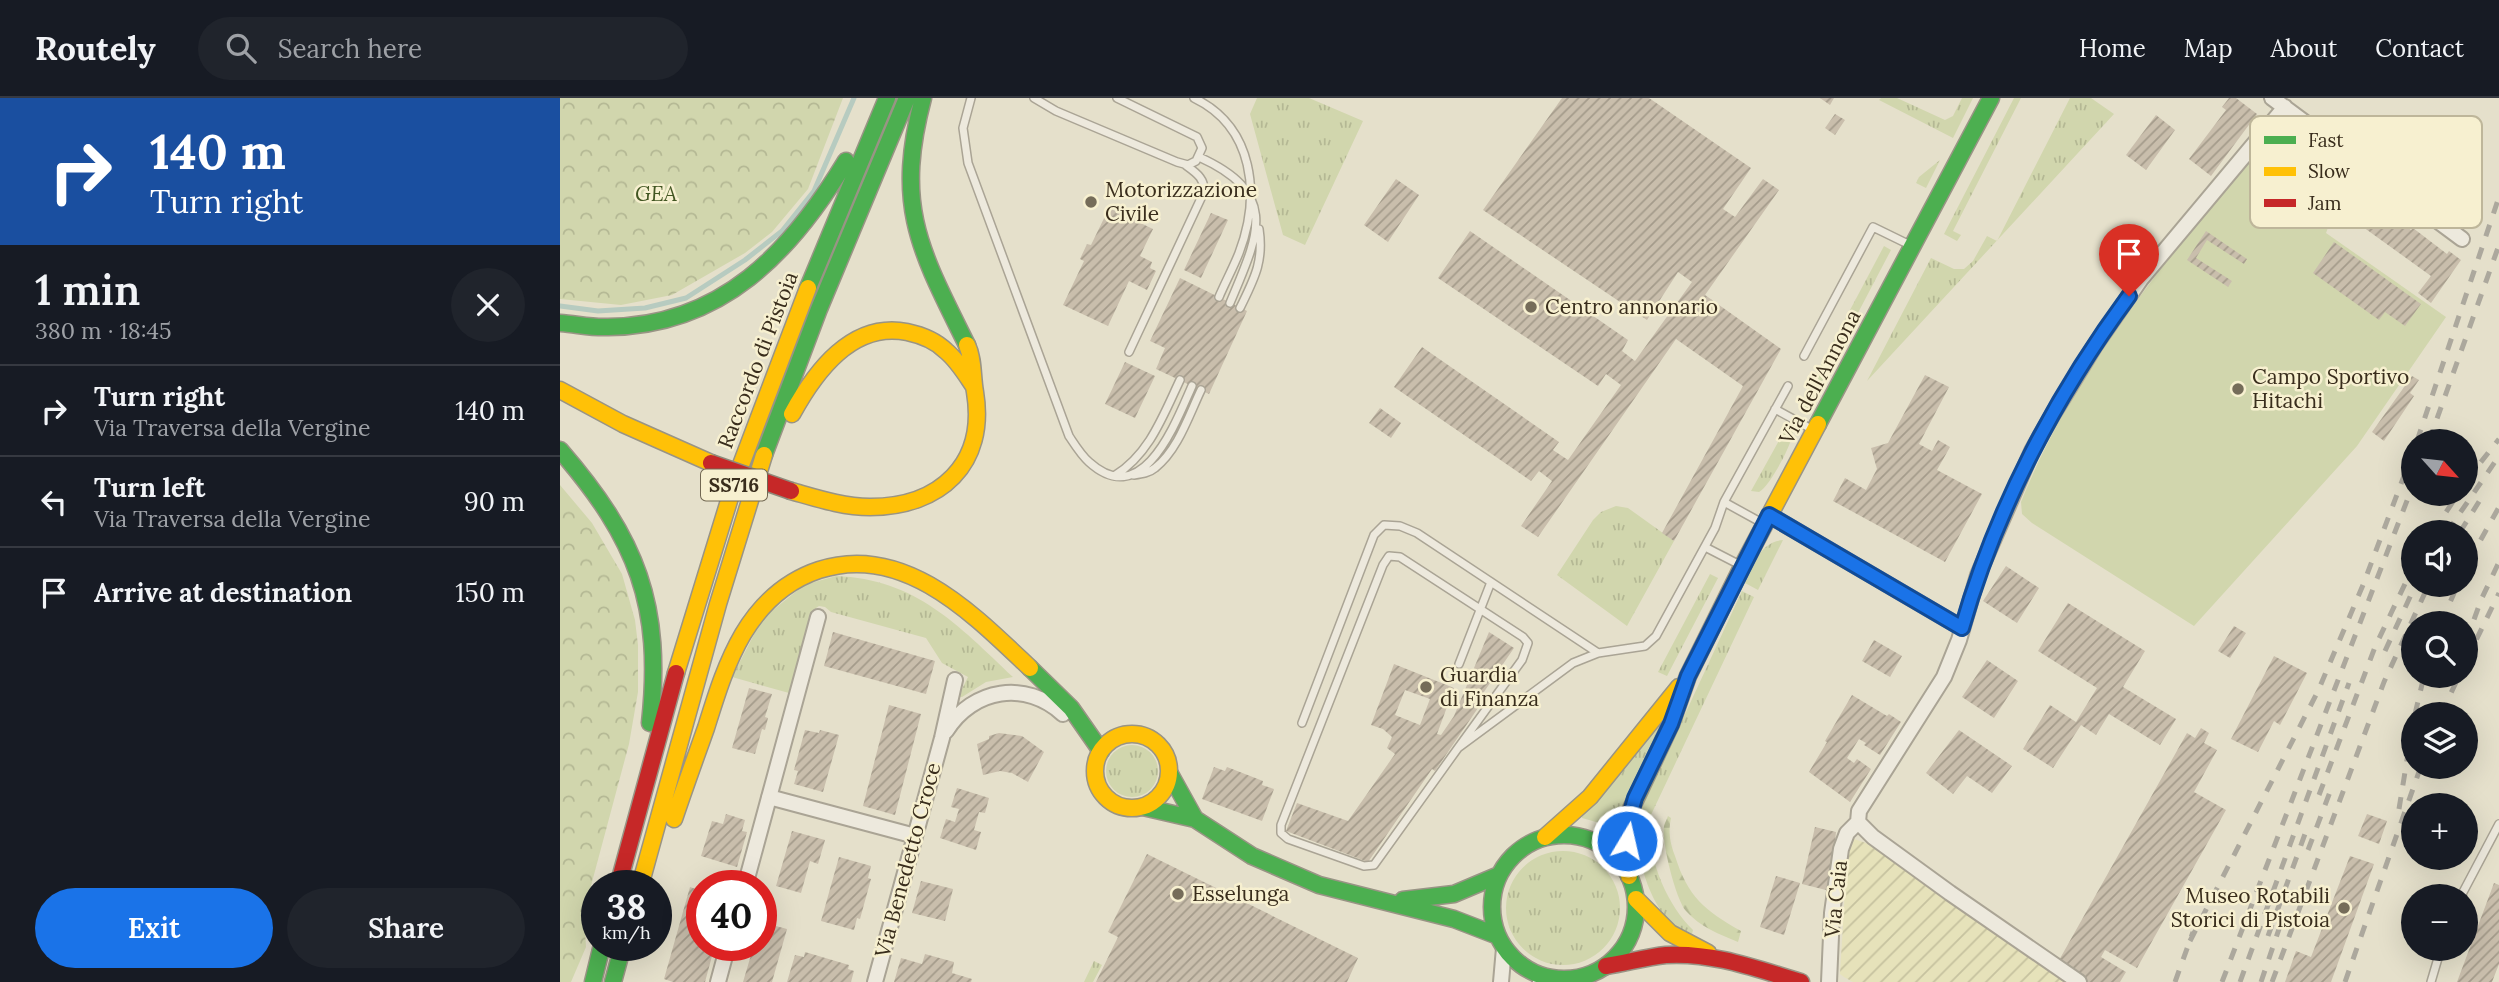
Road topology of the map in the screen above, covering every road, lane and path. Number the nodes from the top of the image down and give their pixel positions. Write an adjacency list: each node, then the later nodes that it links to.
1 (886, 98): 24 (main road); 61 (main road, Raccordo di Pistoia / SS716)
2 (907, 98): 39 (main road, Raccordo di Pistoia / SS716)
3 (923, 98): 30 (main road)
4 (971, 98): 36 (lane)
5 (1034, 98): 15 (lane)
6 (1117, 98): 14 (lane)
7 (1194, 98): 16 (lane)
8 (1991, 98): 20 (main road, Via dell'Annona)
9 (2272, 98): 10 (street)
10 (2285, 107): 11 (street, Via Caia); 12 (street)
11 (2277, 116)
12 (2297, 116)
13 (2250, 149): 46 (street, Via Caia)
14 (1199, 157): 15 (lane); 16 (lane)
15 (1183, 164): 25 (lane)
16 (1251, 196): 17 (lane); 21 (lane)
17 (1256, 211): 22 (lane); 23 (lane)
18 (2447, 228): 19 (street)
19 (2462, 239)
20 (1913, 246): 26 (lane); 34 (main road, Via dell'Annona)
21 (1219, 297)
22 (1230, 303)
23 (1240, 308)
24 (560, 323)
25 (1129, 352)
26 (1804, 356)
27 (1180, 380): 36 (lane)
28 (1192, 386): 37 (lane)
29 (1788, 386): 33 (lane)
30 (975, 388): 31 (main road, bridge); 39 (main road)
31 (560, 390)
32 (1201, 390): 37 (lane)
33 (1775, 409): 34 (lane); 38 (lane)
34 (1815, 431): 40 (main road, Via dell'Annona)
35 (560, 450): 61 (main road)
36 (1113, 476): 37 (lane)
37 (1127, 477)
38 (1724, 502): 40 (lane); 41 (lane)
39 (744, 519): 65 (main road, Raccordo di Pistoia / SS716)
40 (1767, 520): 42 (main road, Via dell'Annona); 46 (street)
41 (1705, 547): 42 (lane); 47 (lane)
42 (1742, 567): 49 (main road, Via dell'Annona)
43 (1491, 582): 44 (lane); 47 (lane); 51 (lane)
44 (1480, 609): 48 (lane); 53 (lane); 53 (lane)
45 (818, 617): 56 (street)
46 (1962, 628): 59 (street, Via Caia)
47 (1598, 653): 53 (lane)
48 (1459, 664)
49 (1688, 676): 63 (main road, Via dell'Annona); 69 (main road, Via dell'Annona)
50 (956, 680): 52 (street, Via Benedetto Croce)
51 (1302, 723)
52 (942, 738): 54 (street, Via Benedetto Croce); 62 (street, Via Benedetto Croce)
53 (1458, 748)
54 (1099, 754): 55 (main road); 57 (main road); 66 (main road)
55 (1170, 774): 57 (main road); 58 (main road)
56 (769, 797): 62 (street); 67 (street)
57 (1143, 807): 58 (main road)
58 (1195, 819): 72 (main road)
59 (1858, 822): 87 (street, Via Caia); 88 (street)
60 (2499, 824): 70 (lane)
61 (634, 828): 64 (main road, Raccordo di Pistoia / SS716)
62 (915, 836): 84 (street, Via Benedetto Croce)
63 (1544, 838): 68 (main road, Via dell'Annona); 69 (main road, Via dell'Annona)
64 (622, 870)
65 (645, 870)
66 (656, 870)
67 (749, 870)
68 (1499, 875): 72 (main road); 73 (main road)
69 (1629, 876): 71 (main road, Via dell'Annona)
70 (2468, 884)
71 (1636, 899): 74 (main road); 79 (main road, Via dell'Annona)
72 (1389, 901): 73 (main road, Via dell'Annona)
73 (1501, 942): 80 (main road, Via dell'Annona); 85 (street)
74 (1721, 960): 79 (main road); 86 (main road)
75 (599, 961): 81 (main road)
76 (620, 961): 82 (main road)
77 (724, 961): 83 (street)
78 (2437, 961): 89 (lane)
79 (1606, 966): 80 (main road, Via dell'Annona)
80 (1542, 979)
81 (593, 982)
82 (613, 982)
83 (718, 982)
84 (875, 982)
85 (1501, 982)
86 (1801, 982)
87 (1829, 982)
88 (2079, 982)
89 (2431, 982)

